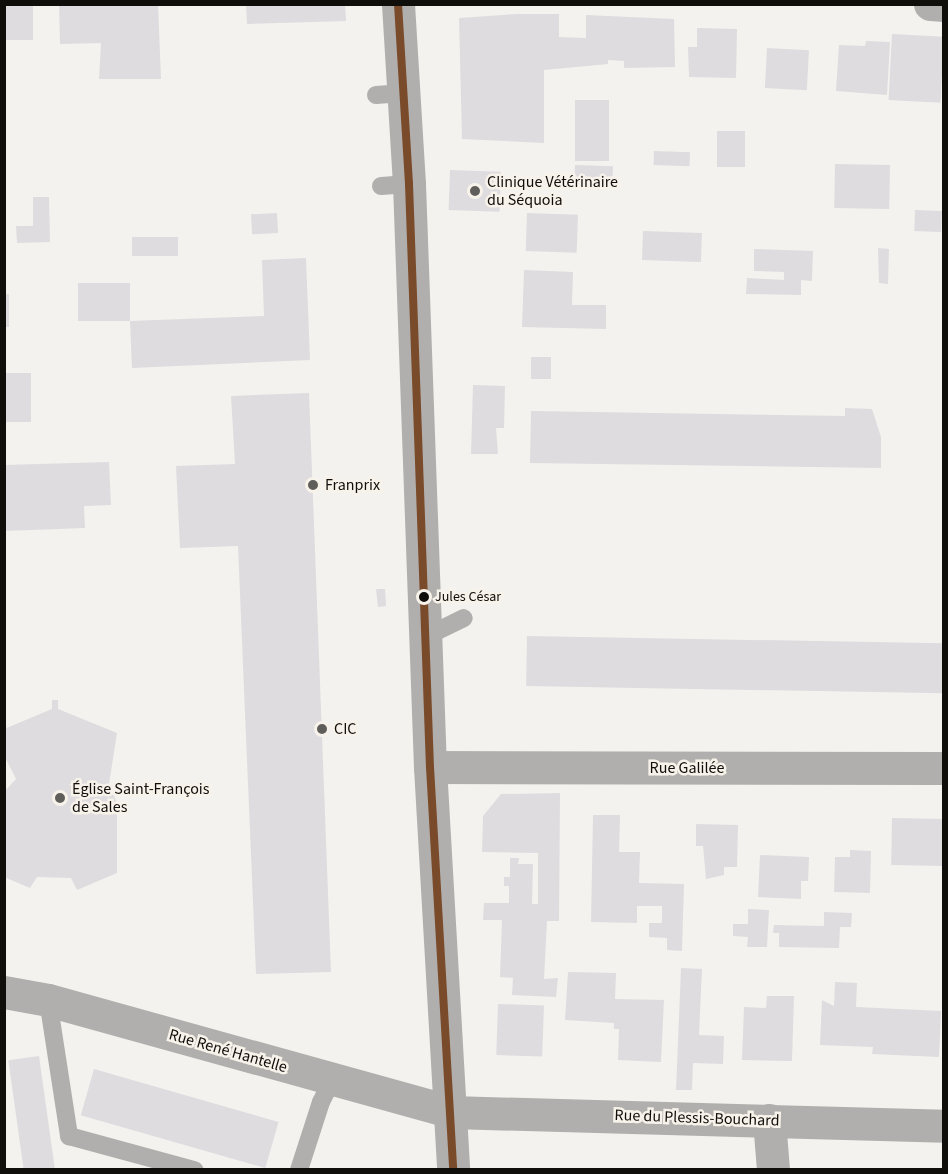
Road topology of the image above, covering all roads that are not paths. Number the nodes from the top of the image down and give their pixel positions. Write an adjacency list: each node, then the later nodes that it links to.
1 (398, 4): 5 (street)
2 (930, 4): 3 (street)
3 (944, 5)
4 (464, 618): 5 (lane)
5 (425, 638): 6 (street)
6 (430, 767): 7 (street, Rue Galilée); 11 (street)
7 (944, 768)
8 (4, 992): 9 (street, Rue René Hantelle)
9 (48, 1000): 10 (street, Rue René Hantelle); 14 (lane)
10 (332, 1080): 11 (street, Rue René Hantelle); 15 (lane)
11 (451, 1112): 12 (street, Rue du Plessis-Bouchard); 16 (street)
12 (769, 1120): 13 (street, Rue du Plessis-Bouchard); 17 (street)
13 (944, 1126)
14 (194, 1170)
15 (299, 1170)
16 (453, 1170)
17 (773, 1170)

